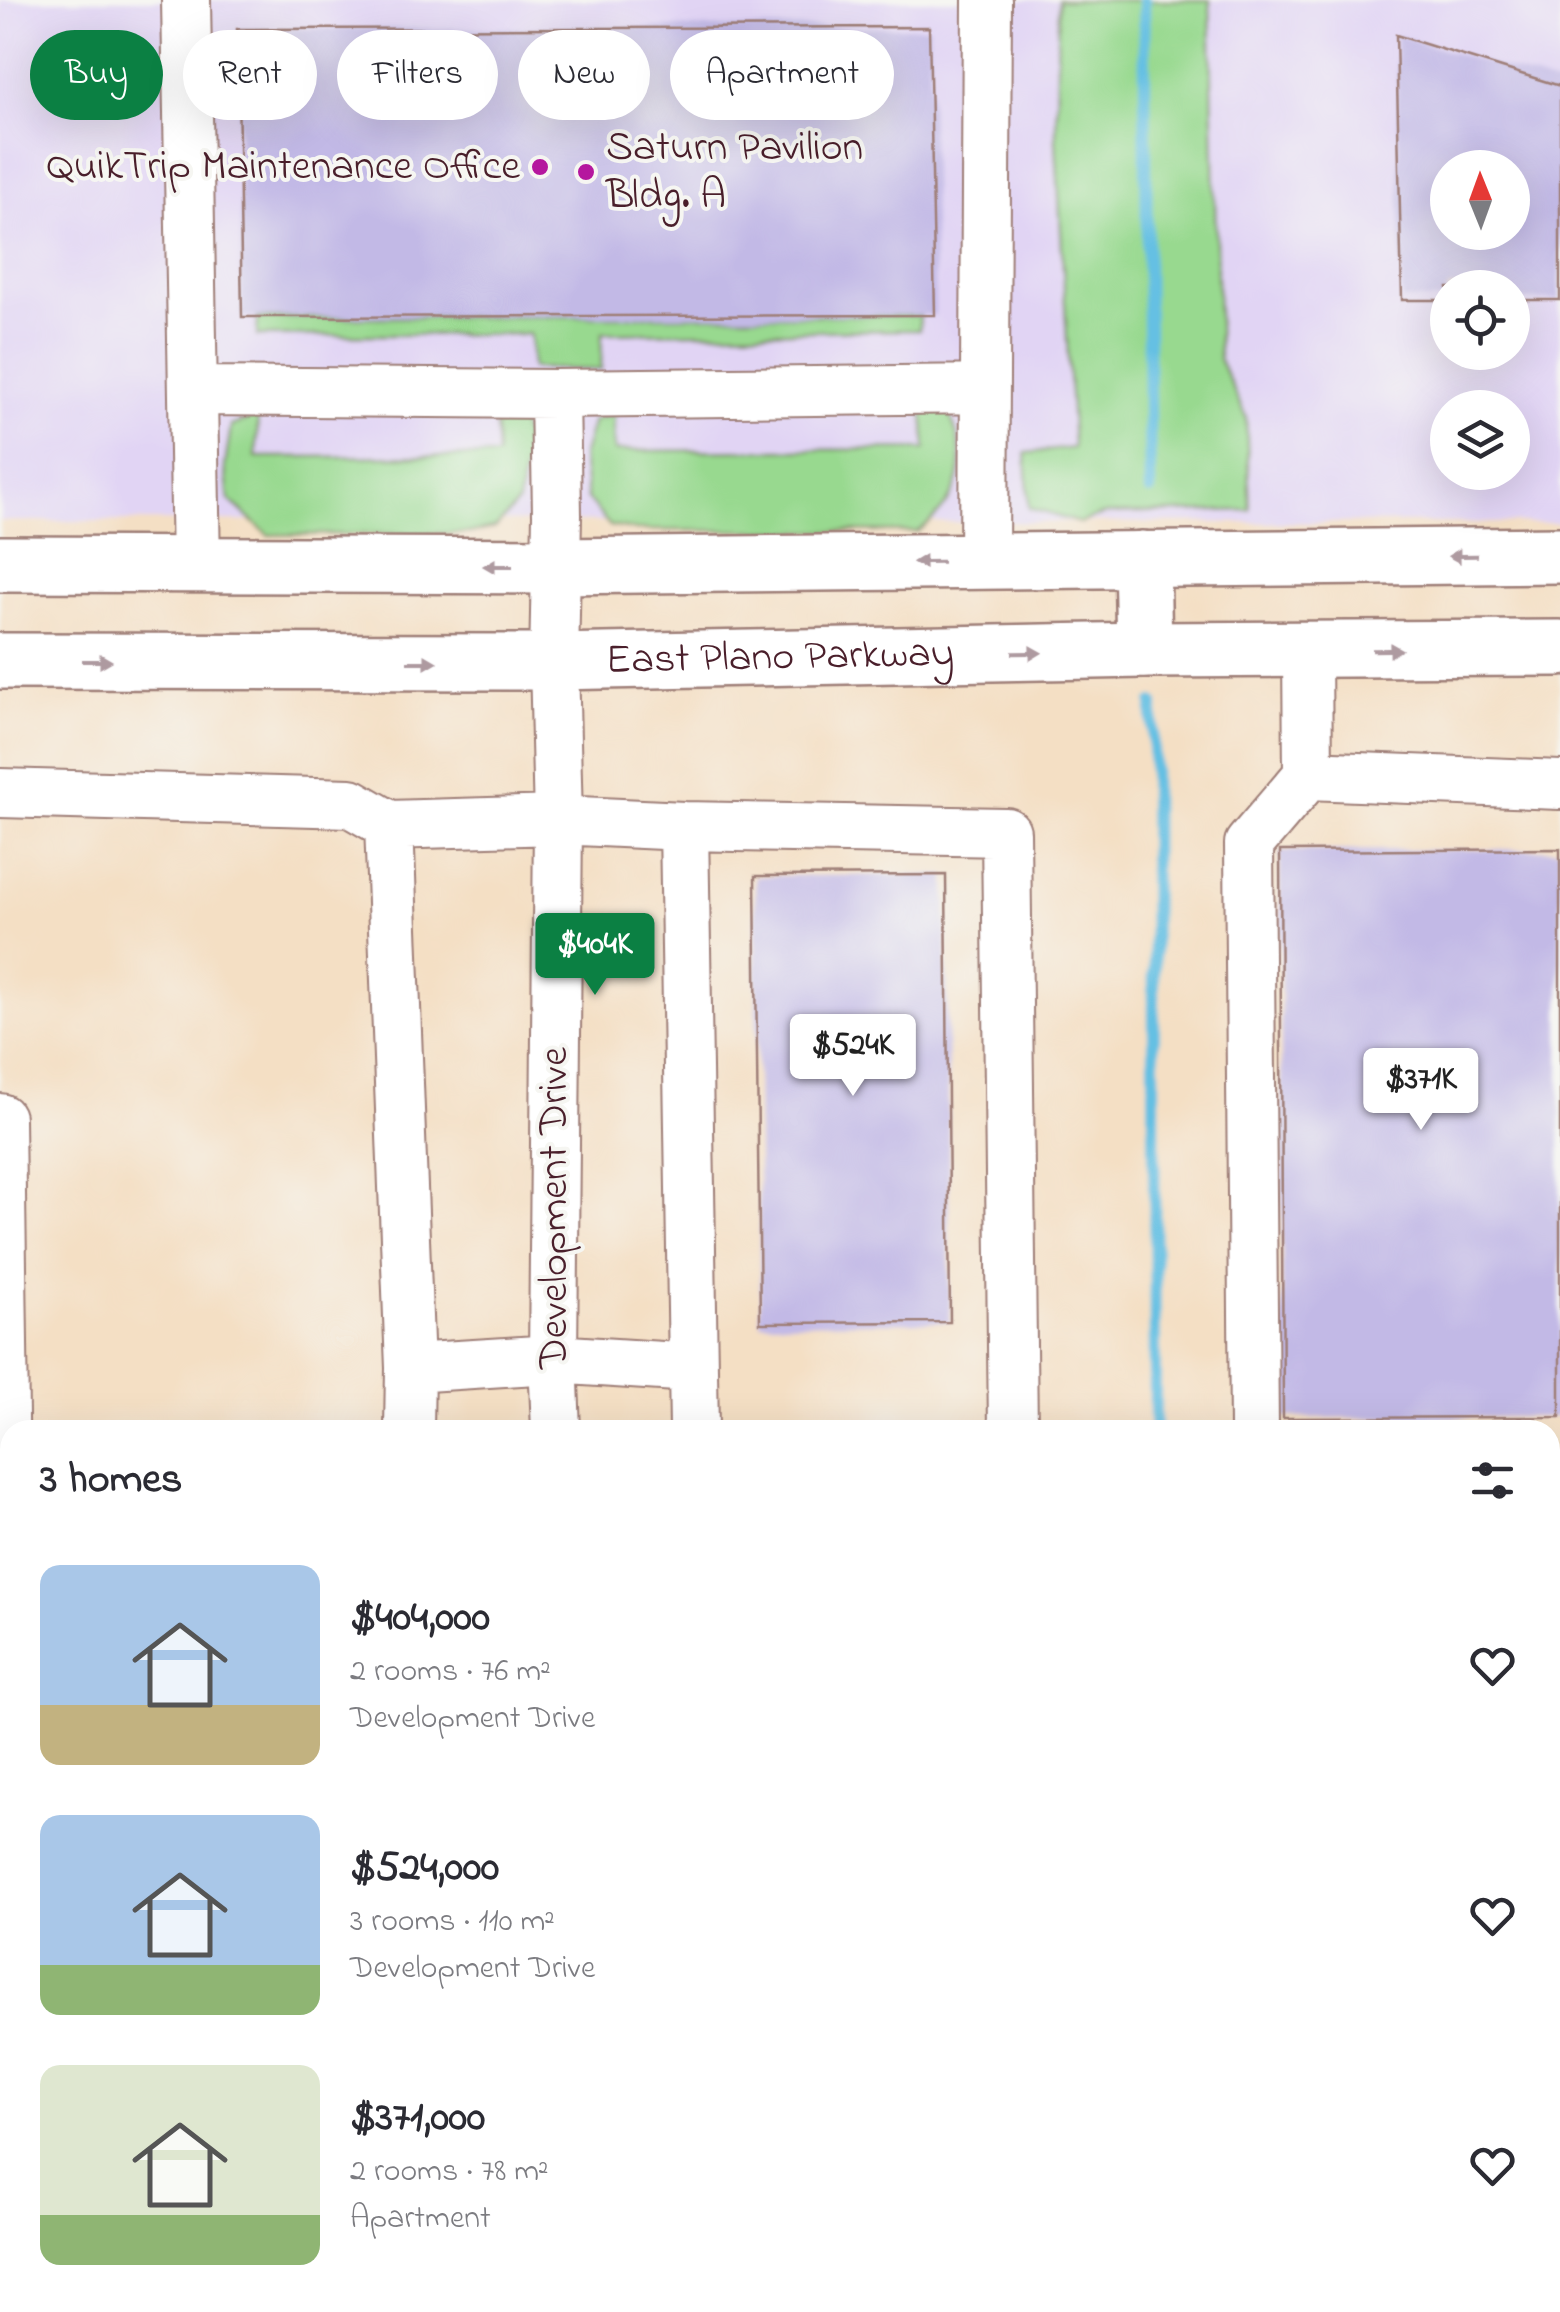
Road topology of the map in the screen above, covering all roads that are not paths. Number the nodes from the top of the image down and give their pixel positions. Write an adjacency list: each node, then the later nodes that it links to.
1 (186, 0): 4 (street)
2 (986, 0): 3 (street)
3 (985, 390): 5 (street); 8 (street)
4 (193, 392): 5 (street); 10 (street)
5 (555, 394): 11 (street, Development Drive)
6 (1560, 555): 7 (main road, one-way to 7)
7 (1142, 559): 8 (main road); 13 (main road)
8 (984, 562): 11 (main road, one-way to 11)
9 (0, 564): 10 (main road)
10 (196, 566): 11 (main road, one-way to 10)
11 (557, 566): 16 (street, Development Drive)
12 (1560, 648): 14 (main road, East Plano Parkway, one-way to 12)
13 (1144, 650): 14 (main road, East Plano Parkway); 16 (main road, East Plano Parkway, one-way to 13)
14 (1306, 651): 17 (street)
15 (0, 660): 16 (main road, East Plano Parkway, one-way to 16)
16 (554, 662): 20 (street, Development Drive)
17 (1308, 775): 18 (street); 32 (street)
18 (1560, 785)
19 (0, 793): 21 (street)
20 (558, 820): 21 (street); 22 (street); 24 (street, Development Drive)
21 (390, 825): 25 (street)
22 (684, 826): 26 (street); 31 (street)
23 (0, 1118): 27 (street)
24 (553, 1359): 25 (street); 26 (street); 29 (street, Development Drive)
25 (410, 1368): 28 (street)
26 (693, 1368): 30 (street)
27 (3, 1420)
28 (409, 1420)
29 (556, 1420)
30 (694, 1420)
31 (1013, 1420)
32 (1254, 1420)

